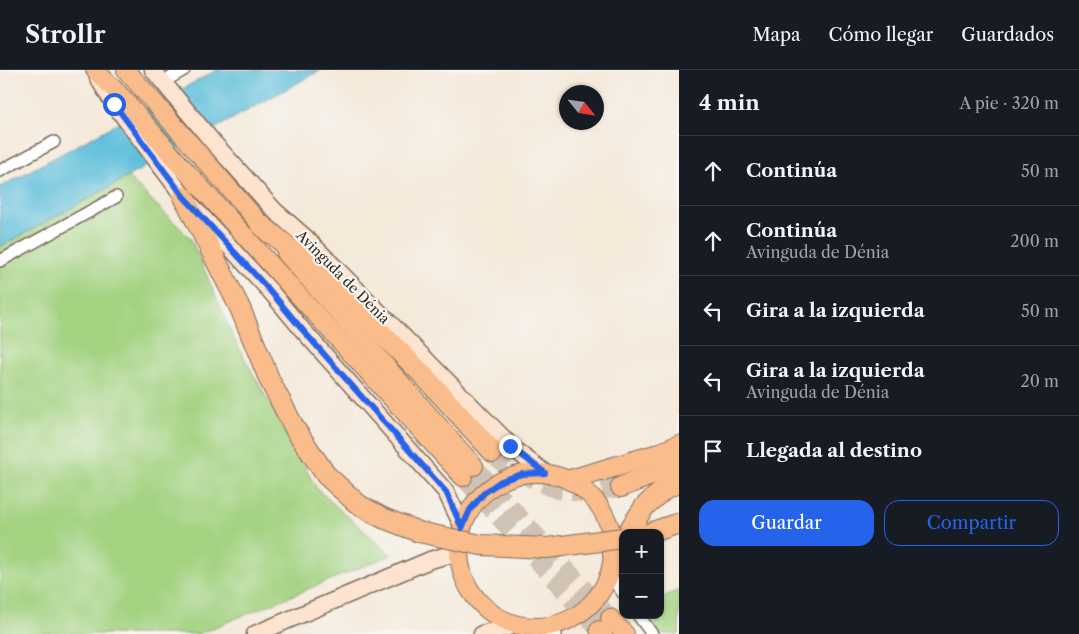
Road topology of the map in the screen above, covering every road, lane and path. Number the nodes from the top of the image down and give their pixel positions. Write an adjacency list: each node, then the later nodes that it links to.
1 (94, 70): 5 (main road, Avinguda de Dénia)
2 (126, 70): 10 (main road, Avinguda de Dénia)
3 (184, 70): 4 (street)
4 (158, 76): 15 (street, Avinguda de Dénia)
5 (119, 101): 9 (street); 10 (main road, Avinguda de Dénia)
6 (54, 142): 7 (street)
7 (0, 171)
8 (116, 196): 11 (street)
9 (184, 197): 20 (street); 24 (highway, bridge)
10 (260, 224): 13 (highway)
11 (0, 261)
12 (679, 445): 16 (highway)
13 (493, 452)
14 (679, 464): 18 (highway)
15 (545, 473): 16 (main road); 20 (main road)
16 (570, 480): 23 (main road)
17 (679, 482): 21 (highway)
18 (621, 487)
19 (679, 523): 22 (highway)
20 (462, 528): 26 (main road)
21 (630, 529)
22 (662, 529)
23 (619, 543)
24 (619, 544)
25 (619, 547): 27 (main road)
26 (459, 552): 30 (main road); 32 (street)
27 (609, 575): 28 (street); 30 (main road)
28 (619, 588)
29 (641, 619): 36 (street)
30 (524, 626): 33 (street); 34 (street)
31 (604, 627): 35 (main road)
32 (255, 634)
33 (482, 634)
34 (556, 634)
35 (625, 634)
36 (652, 634)

